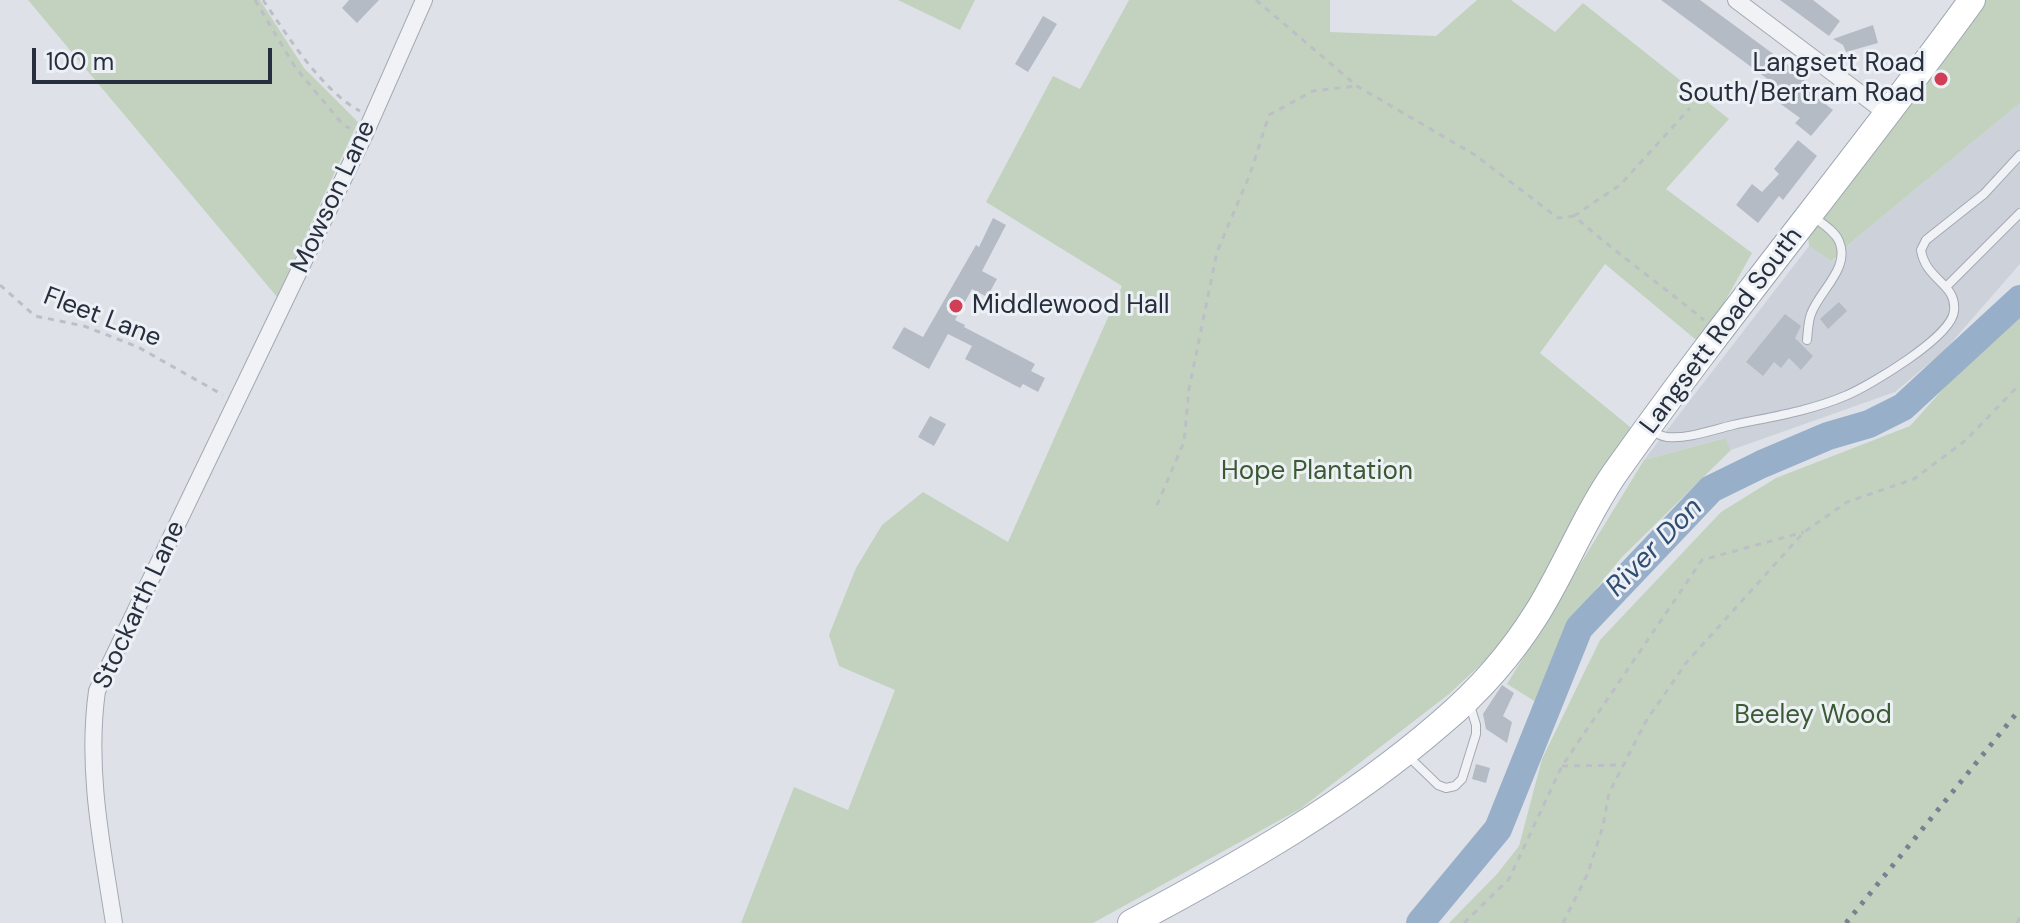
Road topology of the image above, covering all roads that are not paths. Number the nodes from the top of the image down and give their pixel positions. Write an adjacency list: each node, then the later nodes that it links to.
1 (424, 0): 10 (street, Mowson Lane)
2 (1736, 0): 4 (street)
3 (1972, 0): 4 (main road, Langsett Road South)
4 (1889, 115): 7 (main road, Langsett Road South)
5 (2020, 155): 8 (lane)
6 (2020, 213): 8 (lane)
7 (1811, 215): 9 (lane); 11 (main road, Langsett Road South)
8 (1946, 287): 11 (lane)
9 (1807, 340)
10 (239, 398): 14 (street, Stockarth Lane)
11 (1648, 428): 12 (main road, Langsett Road South)
12 (1468, 698): 13 (main road, Langsett Road South); 13 (lane)
13 (1404, 752): 15 (main road, Langsett Road South)
14 (114, 923)
15 (1131, 923)

